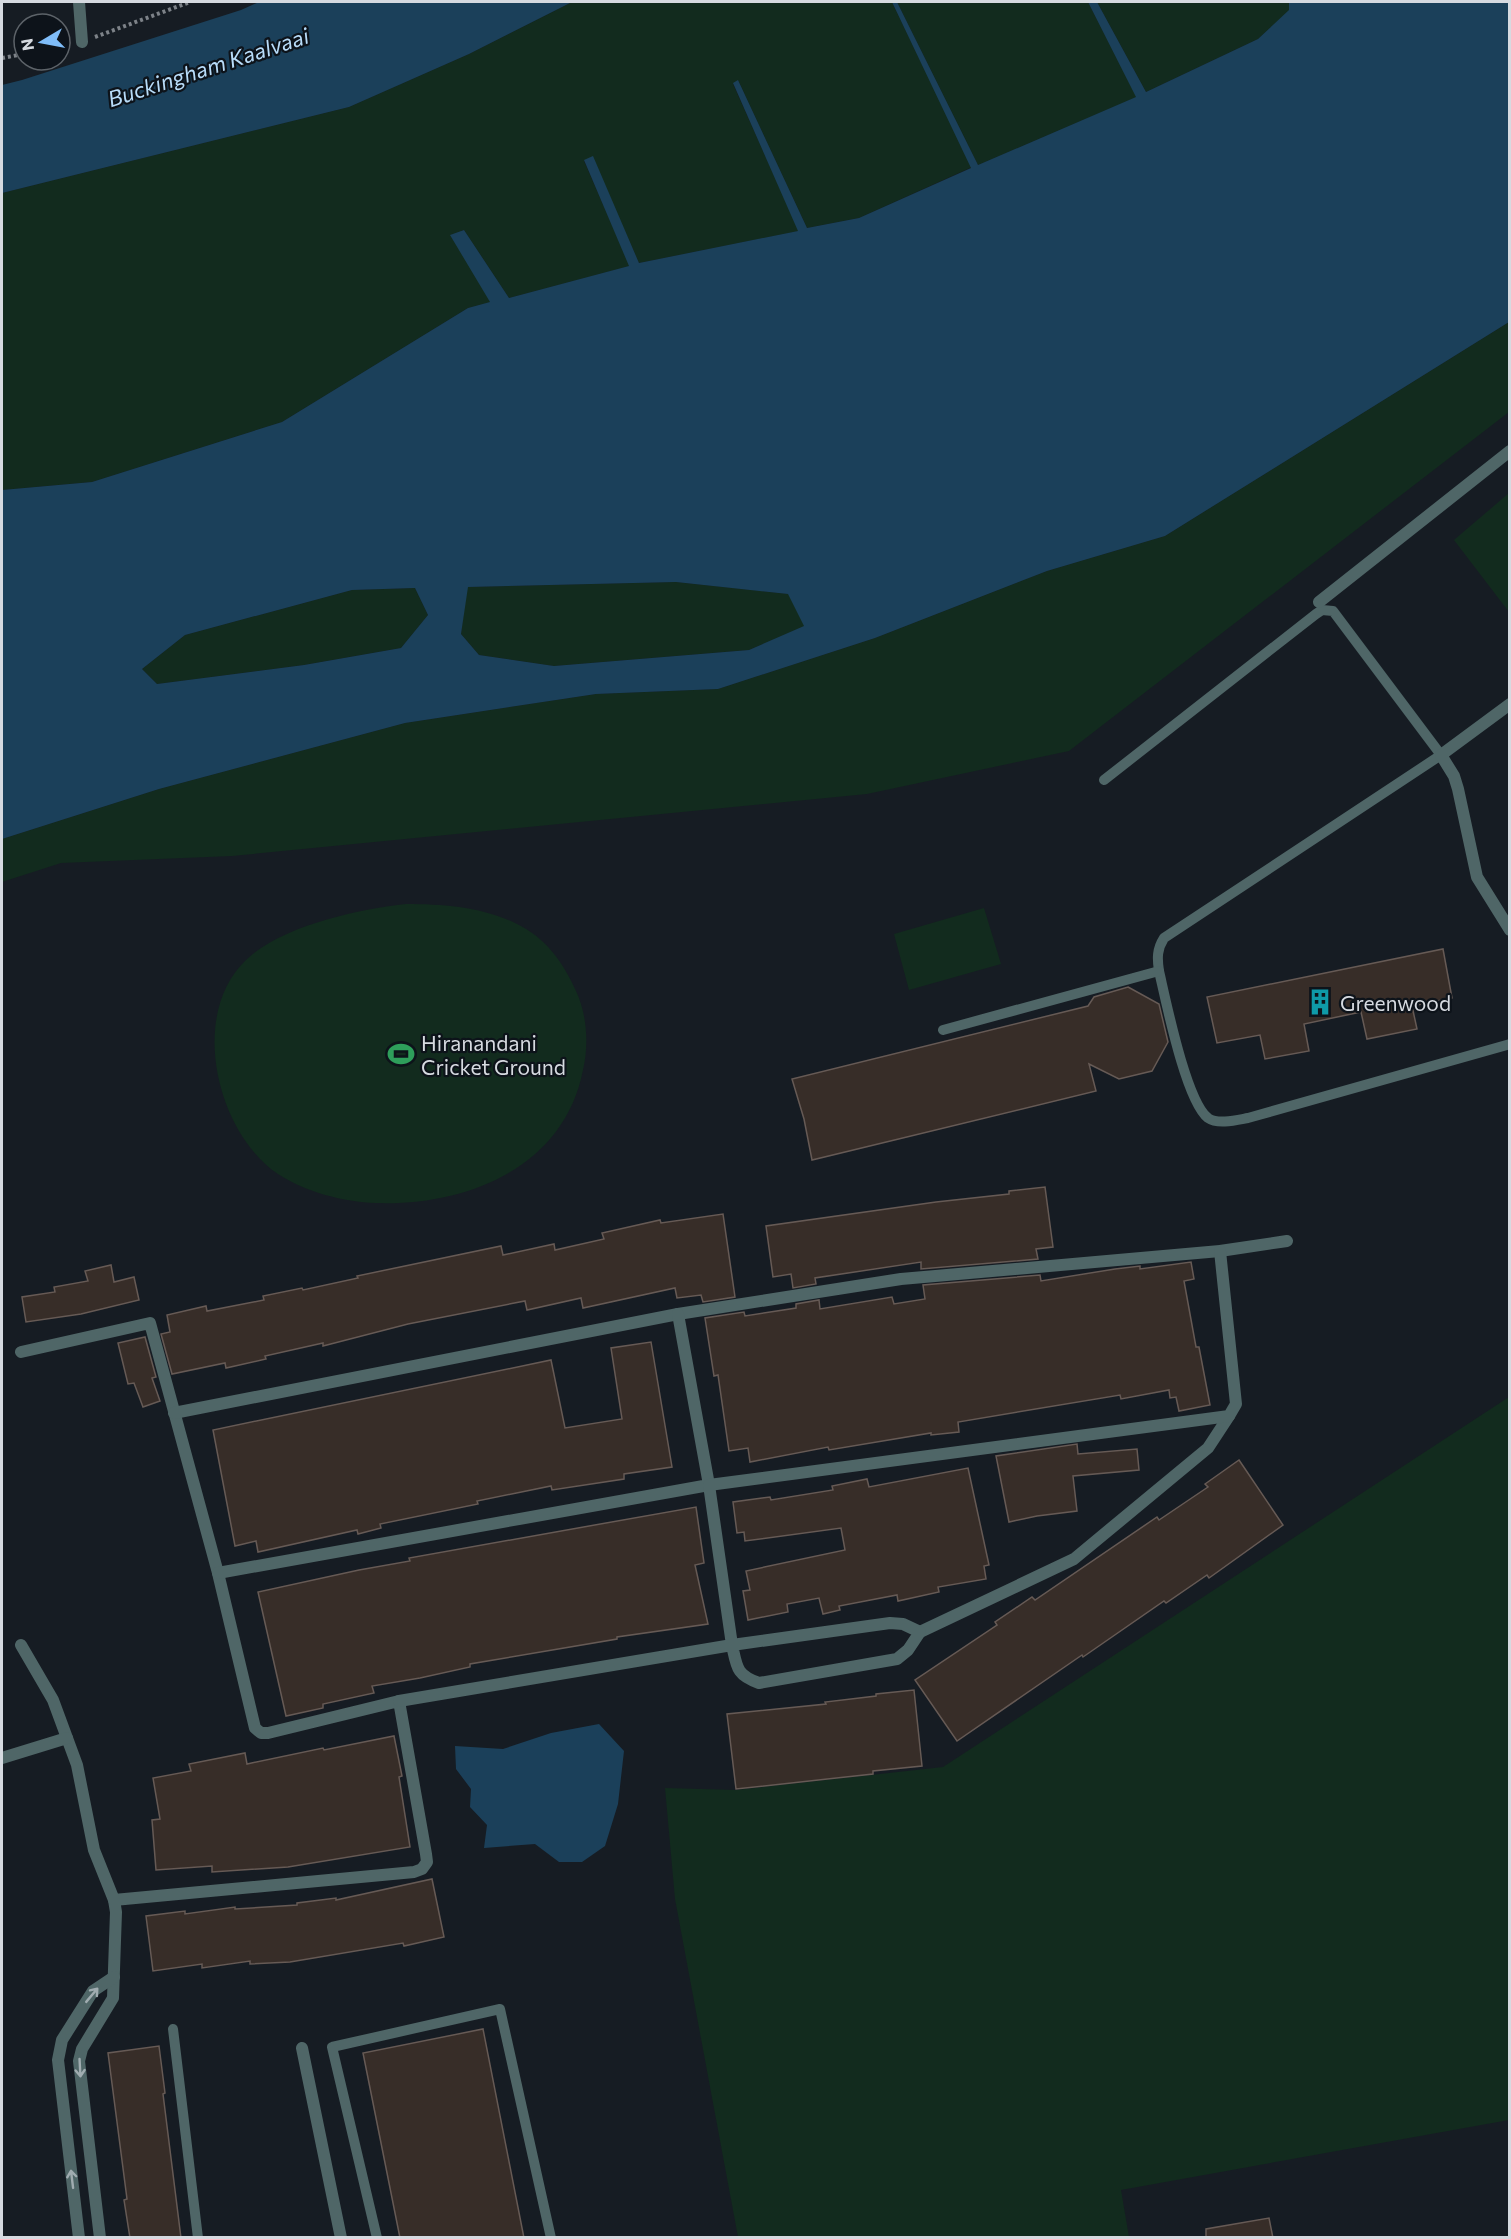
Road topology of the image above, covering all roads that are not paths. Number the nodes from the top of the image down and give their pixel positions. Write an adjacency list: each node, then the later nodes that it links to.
1 (79, 2): 2 (street)
2 (82, 42)
3 (1509, 451): 4 (street)
4 (1319, 602)
5 (1509, 704): 6 (street)
6 (1441, 755): 7 (lane); 8 (street); 9 (lane)
7 (1104, 780)
8 (1509, 930)
9 (1159, 971): 10 (lane); 11 (lane)
10 (944, 1030)
11 (1509, 1044)
12 (1287, 1241): 13 (street)
13 (1220, 1251): 14 (street); 17 (street)
14 (678, 1314): 16 (street); 18 (street)
15 (21, 1352): 16 (street)
16 (174, 1413): 19 (street)
17 (1229, 1416): 18 (street); 20 (street)
18 (709, 1485): 19 (street); 22 (street)
19 (218, 1573): 23 (street)
20 (920, 1632): 22 (street); 22 (street)
21 (21, 1645): 24 (street)
22 (732, 1645): 23 (street)
23 (399, 1701): 26 (street)
24 (67, 1738): 25 (street); 26 (street)
25 (2, 1758)
26 (114, 1900): 27 (street)
27 (114, 1977): 30 (street, one-way to 27); 31 (street, one-way to 31)
28 (173, 2029): 32 (lane)
29 (302, 2048): 33 (street)
30 (79, 2238)
31 (100, 2238)
32 (198, 2238)
33 (340, 2238)
34 (377, 2238): 35 (lane)
35 (550, 2238)

